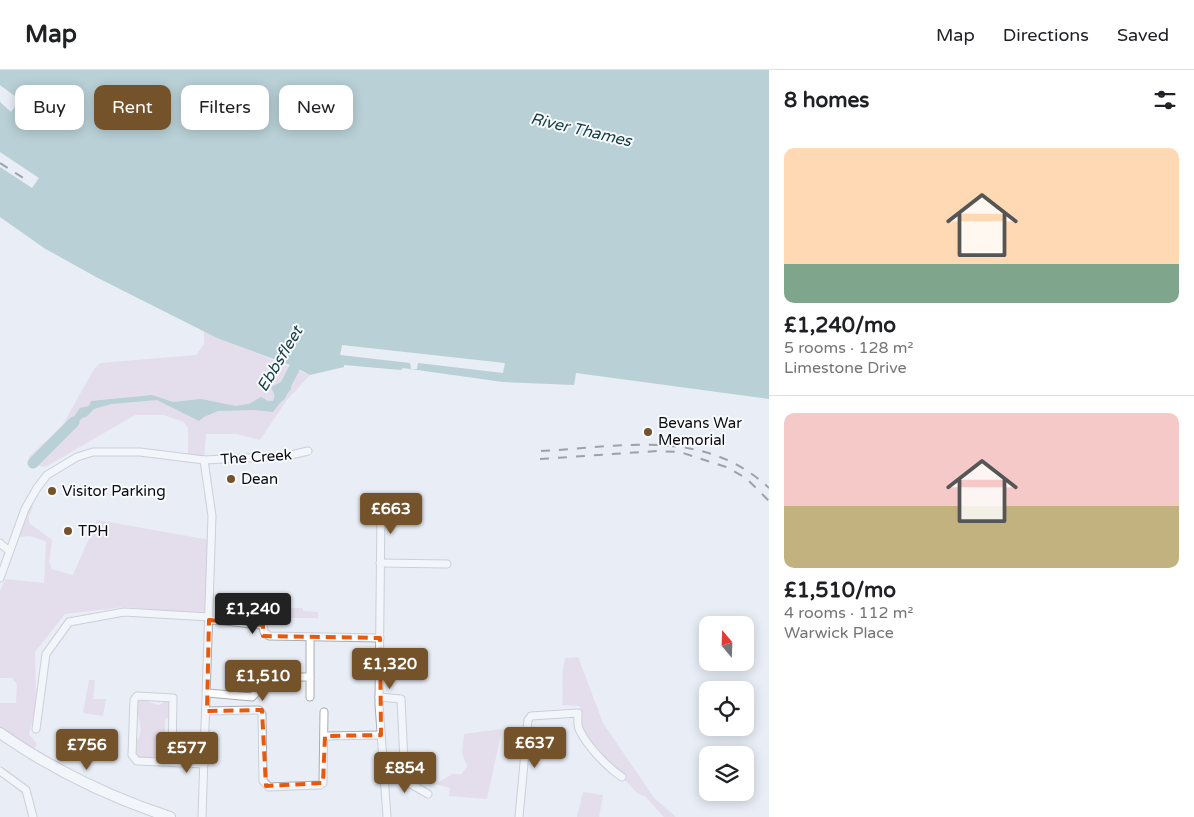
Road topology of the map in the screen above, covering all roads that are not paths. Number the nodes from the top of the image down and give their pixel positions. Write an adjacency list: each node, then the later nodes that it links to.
1 (308, 451): 2 (street, The Creek)
2 (204, 460): 5 (street, The Creek); 10 (street)
3 (381, 507): 6 (street)
4 (0, 543): 5 (street)
5 (9, 551): 8 (street, The Creek)
6 (380, 563): 7 (street); 13 (street)
7 (447, 564)
8 (0, 578)
9 (263, 606): 11 (street)
10 (209, 618): 11 (street); 15 (street); 20 (street)
11 (263, 625): 12 (street)
12 (310, 637): 13 (street); 14 (street)
13 (380, 638): 17 (street)
14 (310, 677): 15 (street); 16 (street)
15 (208, 693): 18 (street)
16 (310, 697)
17 (379, 697): 22 (street); 24 (street)
18 (207, 711): 23 (street); 26 (street)
19 (324, 712): 23 (street)
20 (36, 729)
21 (0, 734): 32 (main road)
22 (381, 735): 23 (street); 29 (street)
23 (325, 736)
24 (404, 761)
25 (172, 762): 25 (street); 26 (street)
26 (204, 764): 33 (street)
27 (0, 771): 31 (street)
28 (622, 777): 35 (street)
29 (384, 780): 30 (street); 34 (street)
30 (428, 794)
31 (33, 817)
32 (170, 817)
33 (202, 817)
34 (387, 817)
35 (519, 817)

